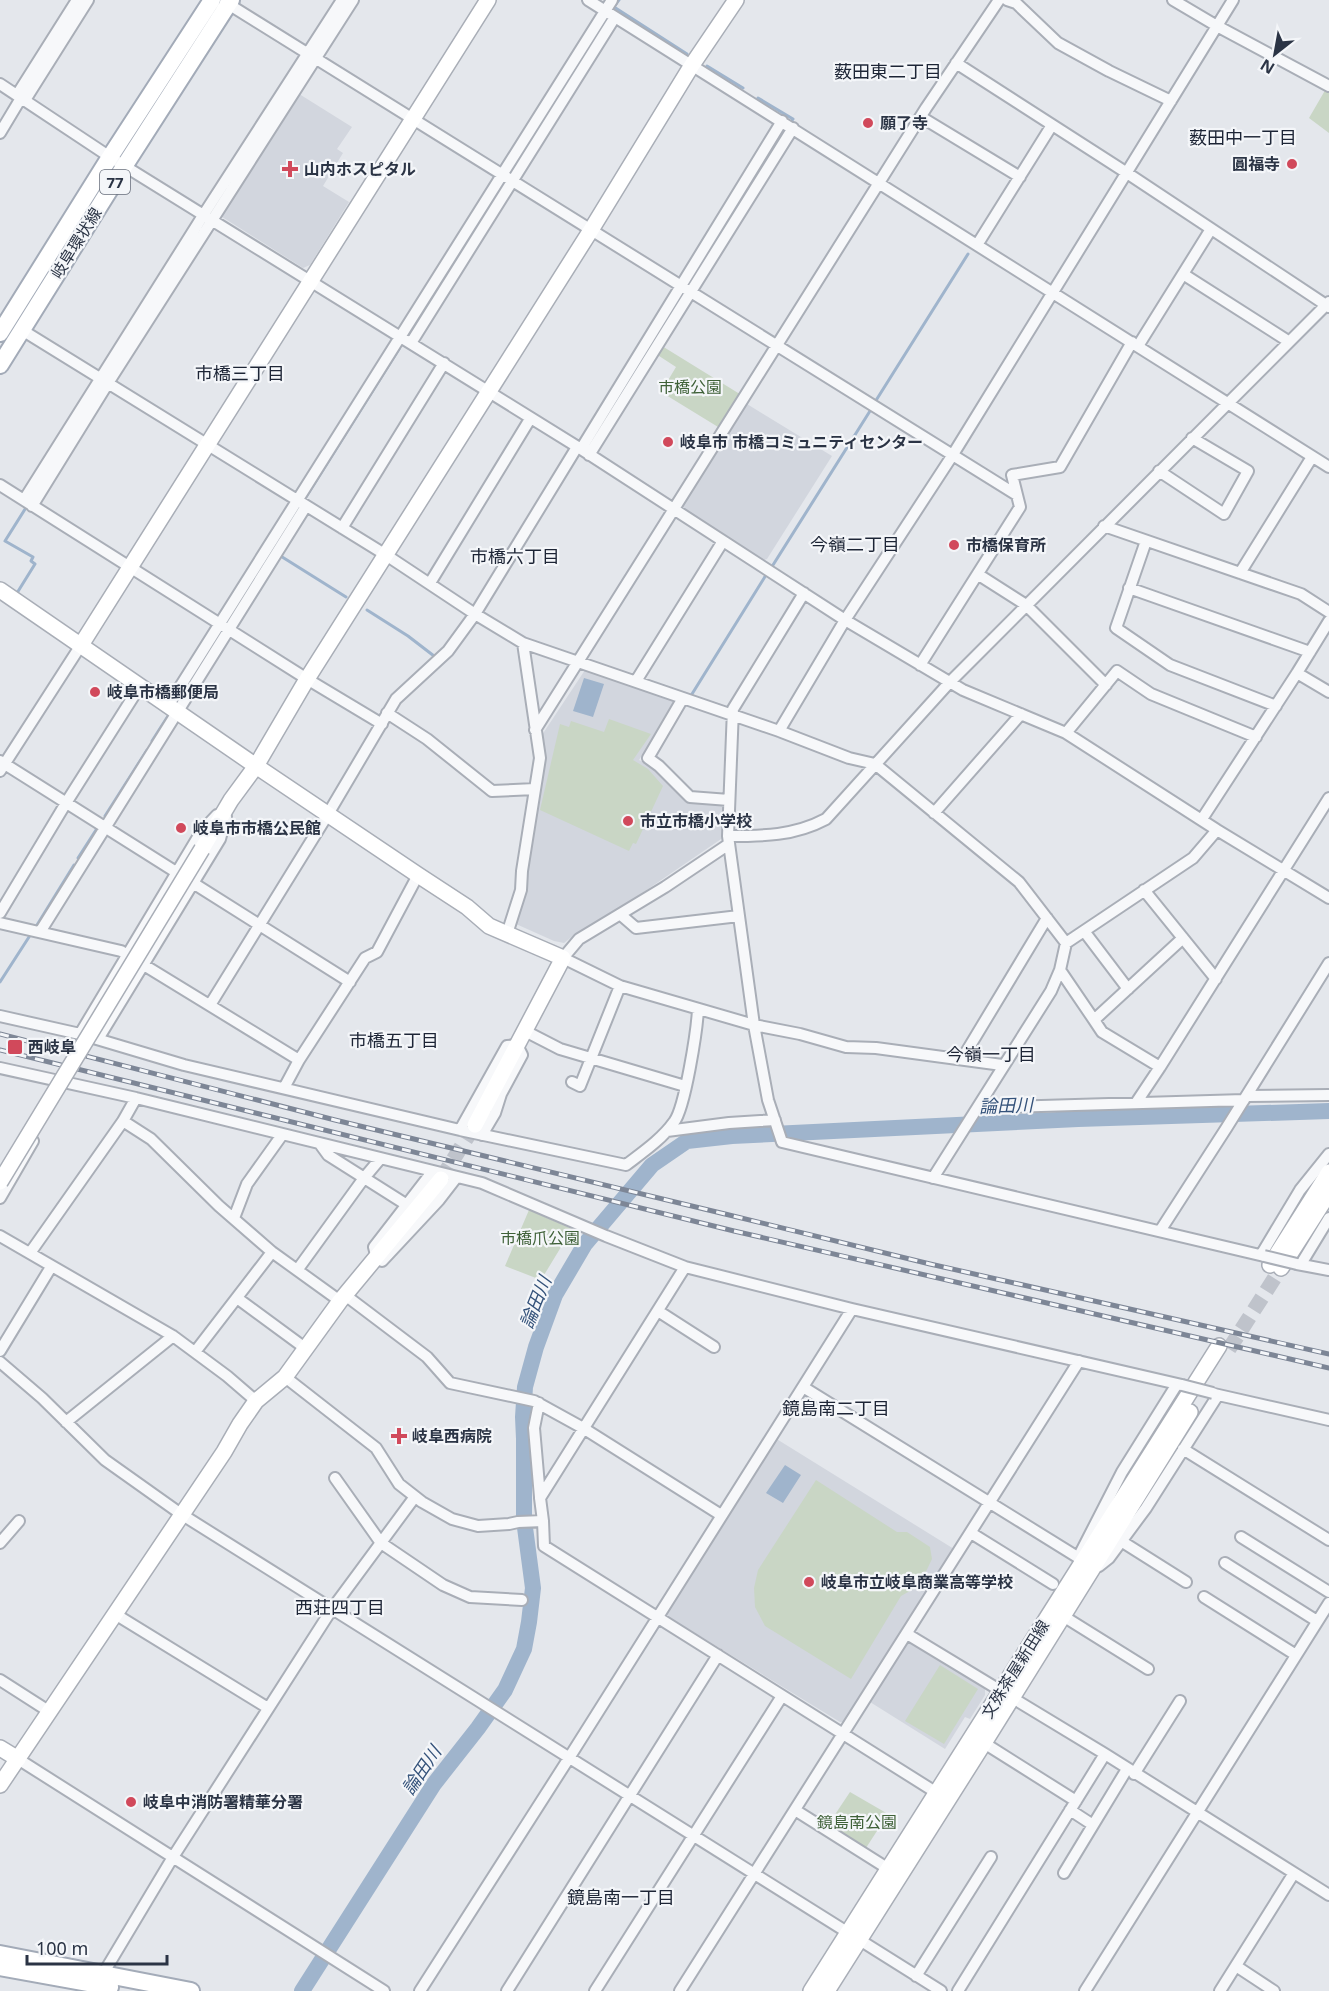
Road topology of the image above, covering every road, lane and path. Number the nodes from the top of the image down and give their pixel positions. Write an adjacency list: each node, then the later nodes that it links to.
1 (77, 0): 22 (street)
2 (88, 0): 22 (street)
3 (212, 0): 30 (main road, 岐阜環状線 / 77)
4 (342, 0): 17 (street)
5 (353, 0): 17 (street)
6 (488, 0): 25 (street)
7 (588, 0): 15 (street)
8 (612, 0): 15 (street)
9 (735, 0): 19 (street)
10 (999, 0): 18 (street)
11 (1007, 0): 23 (street)
12 (1173, 0): 16 (street)
13 (1233, 0): 16 (street)
14 (227, 1): 17 (street); 30 (main road, 岐阜環状線 / 77)
15 (610, 14): 19 (street); 33 (street)
16 (1217, 26): 21 (street); 23 (street)
17 (312, 56): 25 (street); 35 (street)
18 (956, 63): 24 (street); 27 (street)
19 (692, 66): 26 (street); 37 (street)
20 (0, 84): 22 (street)
21 (1329, 86)
22 (21, 97): 29 (street); 30 (street)
23 (1171, 101): 31 (street)
24 (921, 117): 32 (street); 34 (street)
25 (414, 119): 33 (street); 40 (street)
26 (782, 121): 28 (street); 41 (street)
27 (1052, 125): 31 (street); 32 (street)
28 (793, 128): 34 (street); 41 (street)
29 (0, 133)
30 (118, 161): 35 (street); 44 (main road, 岐阜環状線 / 77); 45 (main road, 岐阜環状線 / 77)
31 (1127, 173): 36 (street); 42 (street)
32 (1020, 177): 38 (street)
33 (508, 178): 37 (street); 46 (street); 48 (street)
34 (880, 183): 38 (street); 50 (street)
35 (208, 217): 40 (street); 53 (street)
36 (1211, 229): 39 (street); 43 (street)
37 (591, 230): 41 (street); 54 (street)
38 (977, 245): 42 (street)
39 (1183, 274): 47 (street); 49 (street)
40 (312, 280): 46 (street); 58 (street)
41 (686, 289): 50 (street); 59 (street)
42 (1052, 293): 49 (street); 60 (street)
43 (1328, 305): 47 (street)
44 (2, 324)
45 (22, 330): 52 (main road, 岐阜環状線 / 77); 53 (street)
46 (401, 337): 48 (street); 67 (street)
47 (1288, 341): 55 (street)
48 (411, 343): 51 (street)
49 (1135, 344): 55 (street); 65 (street)
50 (777, 346): 60 (street); 68 (street)
51 (444, 363): 54 (street); 70 (street)
52 (0, 365)
53 (104, 381): 58 (street); 66 (street)
54 (489, 392): 56 (street); 73 (street)
55 (1228, 402): 57 (street); 61 (street)
56 (531, 419): 59 (street); 77 (street)
57 (1192, 438): 63 (street); 63 (street)
58 (208, 445): 67 (street); 74 (street)
59 (582, 450): 68 (street); 83 (street)
60 (952, 456): 65 (street); 84 (street)
61 (1312, 457): 62 (street); 75 (street)
62 (1329, 467)
63 (1159, 471): 69 (street)
64 (0, 485): 66 (street)
65 (1017, 495): 76 (street)
66 (28, 503): 74 (street)
67 (302, 503): 70 (street); 86 (street)
68 (673, 509): 71 (street); 90 (street)
69 (1104, 526): 72 (street); 81 (street)
70 (342, 528): 73 (street)
71 (723, 541): 80 (street); 94 (street)
72 (1146, 541): 75 (street); 78 (street)
73 (386, 555): 77 (street); 93 (street)
74 (130, 567): 86 (street); 88 (street)
75 (1240, 573): 82 (street)
76 (979, 575): 81 (street); 91 (street)
77 (430, 583): 83 (street)
78 (1129, 588): 89 (street); 100 (street)
79 (0, 590): 88 (street)
80 (804, 593): 84 (street); 104 (street)
81 (1026, 605): 95 (street); 96 (street)
82 (1329, 612)
83 (475, 614): 87 (street); 102 (street)
84 (845, 620): 91 (street); 107 (street)
85 (1329, 621): 89 (street)
86 (224, 627): 93 (street); 101 (street)
87 (523, 643): 90 (street); 106 (street)
88 (81, 645): 97 (street); 111 (street)
89 (1310, 652): 92 (street)
90 (580, 661): 94 (street); 106 (street)
91 (920, 665): 95 (street)
92 (1297, 673): 98 (street); 100 (street)
93 (307, 679): 105 (street); 112 (street)
94 (636, 681): 99 (street)
95 (949, 683): 103 (street); 110 (street)
96 (1106, 685): 108 (street); 109 (street)
97 (140, 686): 101 (street); 117 (street)
98 (1329, 692)
99 (683, 698): 104 (street); 116 (street)
100 (1276, 706): 109 (street)
101 (173, 709): 112 (street); 121 (street)
102 (387, 713): 105 (street); 113 (street)
103 (1021, 714): 108 (street); 118 (street)
104 (732, 715): 107 (street); 116 (street)
105 (382, 724): 119 (street)
106 (535, 730): 113 (street)
107 (780, 731): 110 (street)
108 (1066, 733): 120 (street)
109 (1256, 737): 120 (street)
110 (875, 764): 118 (street); 123 (street)
111 (1, 765): 117 (street)
112 (256, 766): 115 (street); 119 (street)
113 (536, 789): 138 (street)
114 (1329, 798): 124 (street)
115 (231, 800): 125 (street); 127 (street); 191 (street, bridge)
116 (729, 800): 123 (street)
117 (66, 802): 121 (street); 130 (street)
118 (934, 813): 133 (street)
119 (328, 814): 126 (street); 135 (street)
120 (1202, 819): 122 (street)
121 (105, 826): 125 (street); 137 (street)
122 (1217, 830): 124 (street); 128 (street)
123 (728, 840): 131 (street); 132 (street)
124 (1284, 870): 129 (street); 146 (street)
125 (176, 872): 141 (street)
126 (418, 875): 138 (street); 148 (street)
127 (193, 883): 135 (street); 143 (street)
128 (1144, 890): 136 (street); 139 (street)
129 (1329, 898)
130 (0, 913)
131 (621, 915): 132 (street); 142 (street)
132 (739, 916): 156 (street)
133 (1047, 918): 140 (street); 162 (street)
134 (0, 923): 137 (street)
135 (260, 925): 148 (street); 152 (street)
136 (1084, 931): 140 (street); 151 (street)
137 (40, 932): 141 (street)
138 (507, 934): 142 (street)
139 (1183, 938): 146 (street); 151 (street)
140 (1066, 943): 145 (street)
141 (126, 955): 143 (street); 158 (street)
142 (563, 958): 149 (street); 157 (street)
143 (144, 963): 152 (street); 159 (street)
144 (1329, 963): 147 (street)
145 (1060, 970): 155 (street); 164 (street)
146 (1216, 979): 165 (street)
147 (1319, 979): 150 (street); 174 (street)
148 (350, 982): 163 (street)
149 (620, 986): 153 (street); 161 (street)
150 (1329, 986)
151 (1128, 989): 155 (street)
152 (210, 1005): 163 (street)
153 (698, 1009): 156 (street); 170 (street)
154 (0, 1016): 158 (street)
155 (1094, 1020): 165 (street)
156 (754, 1025): 162 (street); 177 (street)
157 (525, 1031): 160 (street); 161 (street)
158 (80, 1034): 159 (street)
159 (98, 1039): 171 (street)
160 (517, 1045): 179 (street); 180 (street)
161 (590, 1059): 168 (street); 170 (street)
162 (962, 1059): 164 (street)
163 (299, 1060): 171 (street)
164 (1002, 1065): 176 (street)
165 (1160, 1067): 175 (street)
166 (0, 1068): 167 (street)
167 (53, 1081): 169 (street); 185 (street)
168 (572, 1082)
169 (67, 1084): 173 (street); 193 (street)
170 (685, 1086): 181 (street)
171 (284, 1088): 179 (street)
172 (1329, 1095): 174 (street)
173 (136, 1098): 178 (street); 182 (street)
174 (1245, 1098): 175 (street); 197 (street)
175 (1136, 1103): 176 (street)
176 (976, 1110): 190 (street)
177 (775, 1120): 181 (street); 190 (street)
178 (123, 1121): 195 (street); 200 (street)
179 (459, 1130): 180 (street)
180 (478, 1130): 181 (street)
181 (667, 1131)
182 (282, 1135): 183 (street); 195 (street)
183 (319, 1144): 186 (street); 189 (street)
184 (1329, 1154): 202 (street)
185 (8, 1155)
186 (380, 1159): 188 (street); 189 (street)
187 (1329, 1172): 202 (street)
188 (443, 1176): 194 (street); 201 (street); 205 (street)
189 (364, 1178): 194 (street); 206 (street)
190 (933, 1178): 197 (street)
191 (0, 1182)
192 (1329, 1193): 202 (street)
193 (0, 1198)
194 (407, 1205): 201 (street)
195 (234, 1218): 199 (street)
196 (1329, 1218): 203 (street)
197 (1160, 1231): 202 (street)
198 (0, 1236): 200 (street)
199 (272, 1252): 206 (street); 208 (street)
200 (30, 1253): 204 (street)
201 (376, 1256): 209 (street)
202 (1269, 1261): 203 (street, bridge)
203 (1299, 1264): 207 (street)
204 (51, 1267): 212 (street); 215 (street)
205 (685, 1267): 210 (street); 211 (street)
206 (298, 1269): 209 (street)
207 (1329, 1270)
208 (237, 1298): 214 (street); 216 (street)
209 (343, 1298): 214 (street); 224 (street)
210 (852, 1309): 217 (street); 221 (street)
211 (658, 1311): 213 (street); 227 (street)
212 (173, 1336): 216 (street); 226 (street)
213 (714, 1347)
214 (305, 1348): 219 (street)
215 (0, 1351)
216 (195, 1352): 223 (street)
217 (1079, 1361): 220 (street); 232 (street)
218 (0, 1362): 226 (street)
219 (285, 1377): 223 (street); 230 (street)
220 (1180, 1385): 222 (street, bridge); 243 (street)
221 (803, 1387): 232 (street); 234 (street)
222 (1216, 1394): 225 (street); 228 (street)
223 (256, 1401): 233 (street)
224 (536, 1402): 227 (street); 231 (street)
225 (1329, 1420)
226 (66, 1422): 233 (street)
227 (583, 1428): 231 (street); 234 (street)
228 (1184, 1449): 239 (street); 240 (street)
229 (335, 1478): 242 (street)
230 (414, 1498): 236 (street); 242 (street)
231 (540, 1498): 236 (street)
232 (990, 1504): 237 (street); 243 (street)
233 (181, 1514): 252 (street); 253 (street)
234 (721, 1515): 255 (street)
235 (19, 1521): 241 (street)
236 (540, 1522): 255 (street)
237 (971, 1533): 247 (street); 257 (street)
238 (1241, 1537): 248 (street)
239 (1329, 1540)
240 (1121, 1541): 245 (street); 246 (street)
241 (0, 1543)
242 (381, 1543): 250 (street); 252 (street)
243 (1080, 1560): 245 (street, 文殊茶屋新田線); 262 (street, 文殊茶屋新田線)
244 (1225, 1563): 256 (street)
245 (1088, 1577): 254 (street, 文殊茶屋新田線)
246 (1186, 1582)
247 (1053, 1584)
248 (1329, 1592)
249 (1204, 1597): 259 (street)
250 (522, 1600)
251 (1329, 1603): 256 (street)
252 (332, 1609): 265 (street); 271 (street)
253 (115, 1614): 265 (street); 266 (street)
254 (1063, 1616): 260 (street); 262 (street, 文殊茶屋新田線)
255 (657, 1617): 258 (street); 271 (street)
256 (1317, 1621): 259 (street)
257 (907, 1634): 262 (street); 267 (street)
258 (718, 1655): 263 (street); 276 (street)
259 (1296, 1655): 279 (street)
260 (1148, 1669)
261 (0, 1680): 266 (street)
262 (1007, 1694): 268 (street, 文殊茶屋新田線); 270 (street); 275 (street, 文殊茶屋新田線)
263 (783, 1696): 267 (street); 281 (street)
264 (1180, 1701): 273 (street)
265 (268, 1708): 282 (street)
266 (50, 1712): 272 (street)
267 (844, 1735): 275 (street); 278 (street)
268 (984, 1743): 277 (street); 289 (street, 文殊茶屋新田線)
269 (0, 1748): 272 (street)
270 (1105, 1754): 273 (street); 277 (street)
271 (569, 1758): 276 (street); 298 (street)
272 (18, 1759): 274 (street); 282 (street)
273 (1131, 1771): 279 (street); 280 (street)
274 (0, 1785)
275 (937, 1793): 284 (street, 文殊茶屋新田線)
276 (630, 1795): 281 (street); 299 (street)
277 (1073, 1805): 280 (street); 305 (street)
278 (795, 1809): 284 (street); 285 (street)
279 (1197, 1813): 287 (street); 306 (street)
280 (1093, 1825): 286 (street)
281 (694, 1835): 285 (street); 300 (street)
282 (173, 1857): 294 (street); 297 (street)
283 (991, 1857): 293 (street)
284 (887, 1868): 289 (street, 文殊茶屋新田線)
285 (755, 1873): 289 (street); 301 (street)
286 (1064, 1873)
287 (1294, 1873): 288 (street); 291 (street)
288 (1329, 1895)
289 (854, 1936): 293 (street); 302 (street, 文殊茶屋新田線); 303 (street, 文殊茶屋新田線)
290 (0, 1954): 294 (main road)
291 (1236, 1966): 307 (street); 308 (street)
292 (0, 1967): 294 (main road)
293 (916, 1976): 304 (street)
294 (96, 1983): 295 (main road); 296 (main road)
295 (132, 1991)
296 (191, 1991)
297 (384, 1991)
298 (420, 1991)
299 (507, 1991)
300 (595, 1991)
301 (680, 1991)
302 (811, 1991)
303 (827, 1991)
304 (940, 1991)
305 (958, 1991)
306 (1085, 1991)
307 (1220, 1991)
308 (1274, 1991)

